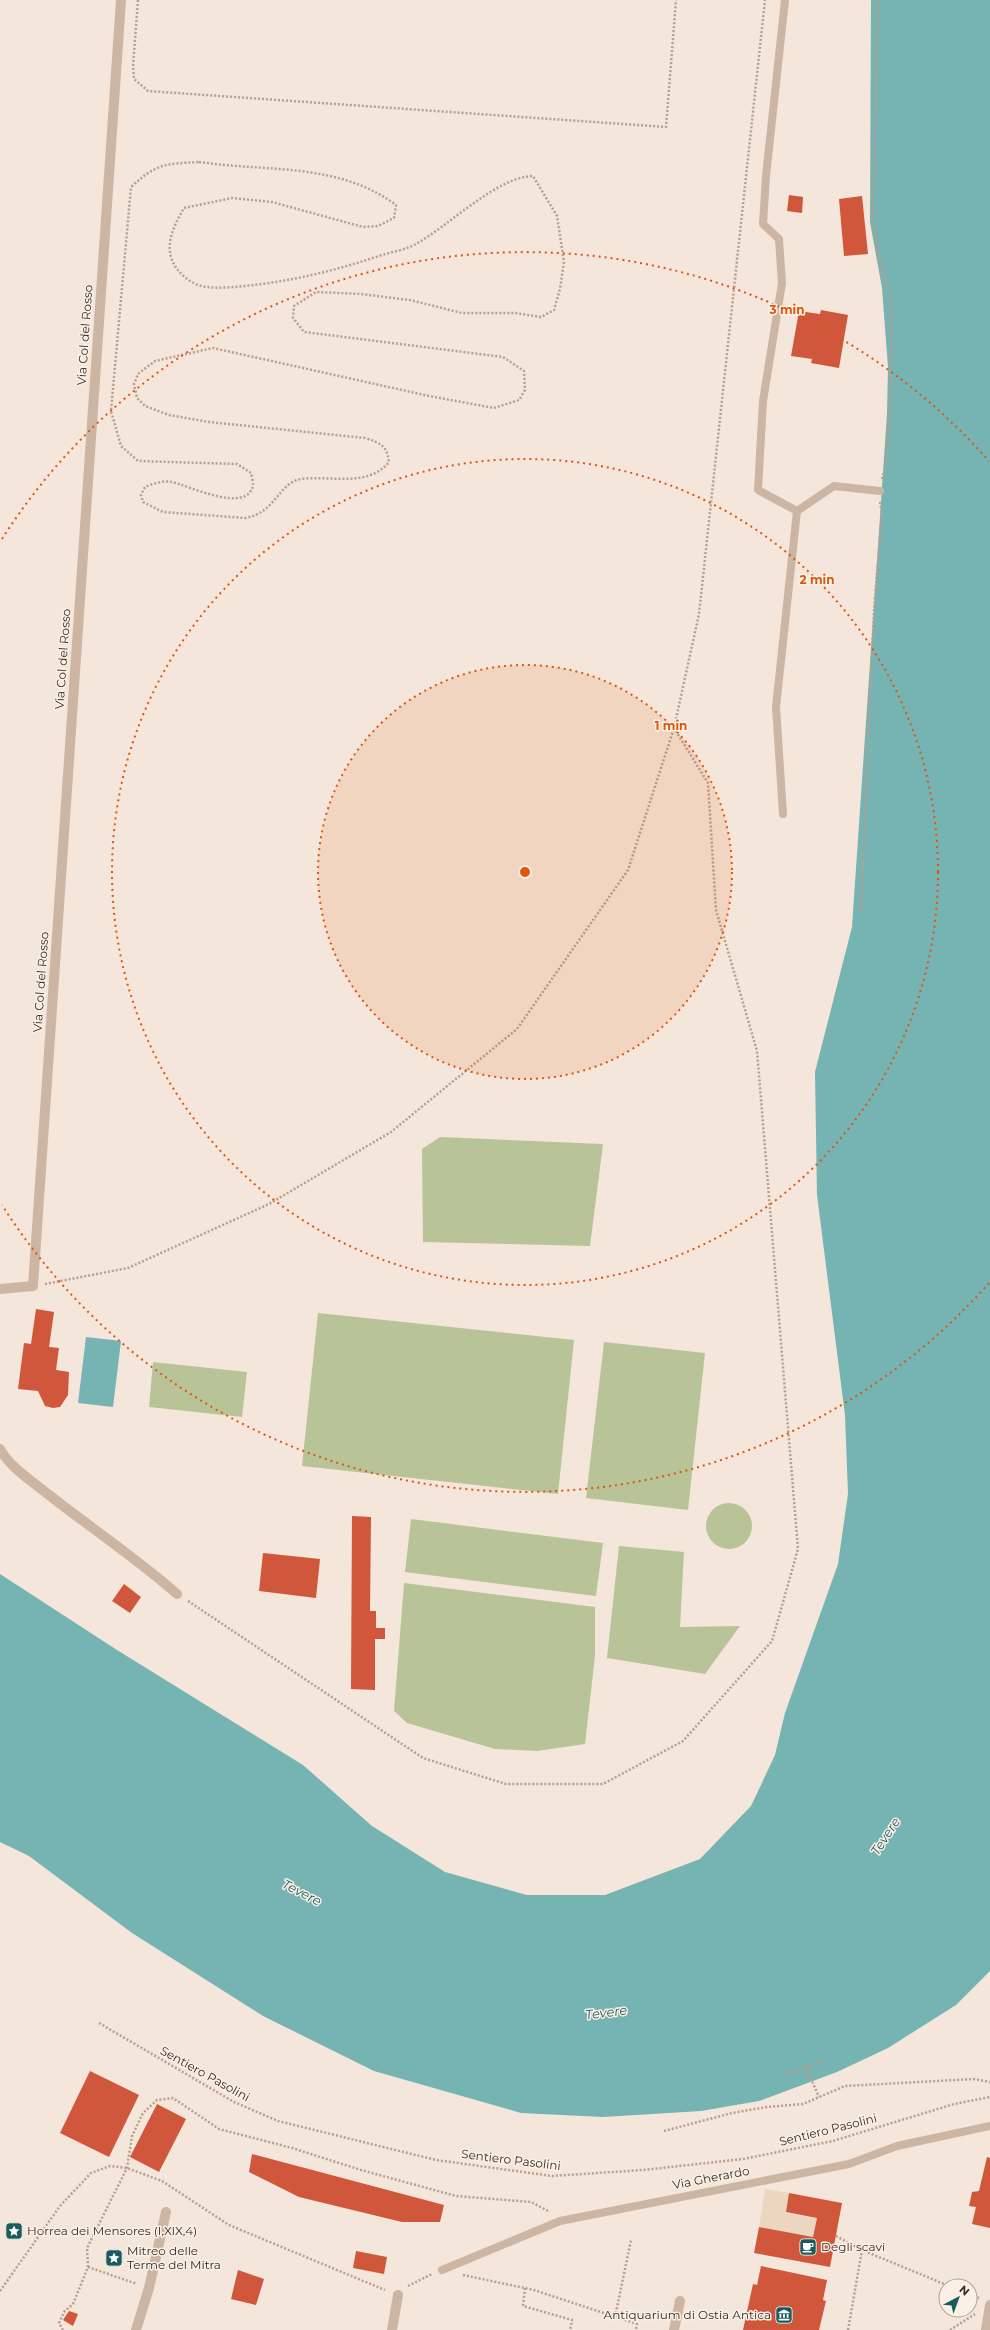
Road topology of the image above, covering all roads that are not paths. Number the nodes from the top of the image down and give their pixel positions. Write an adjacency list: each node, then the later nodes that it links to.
1 (121, 0): 6 (street, Via Col del Rosso)
2 (785, 0): 4 (lane)
3 (880, 491): 4 (lane)
4 (797, 511): 5 (lane)
5 (784, 814)
6 (0, 1288)
7 (0, 1449): 8 (street)
8 (177, 1594)
9 (990, 2126): 11 (lane, Via Gherardo)
10 (166, 2212): 15 (street)
11 (442, 2270)
12 (398, 2295): 16 (street)
13 (680, 2301): 17 (street)
14 (990, 2305): 18 (street)
15 (136, 2330)
16 (392, 2330)
17 (674, 2330)
18 (986, 2330)

